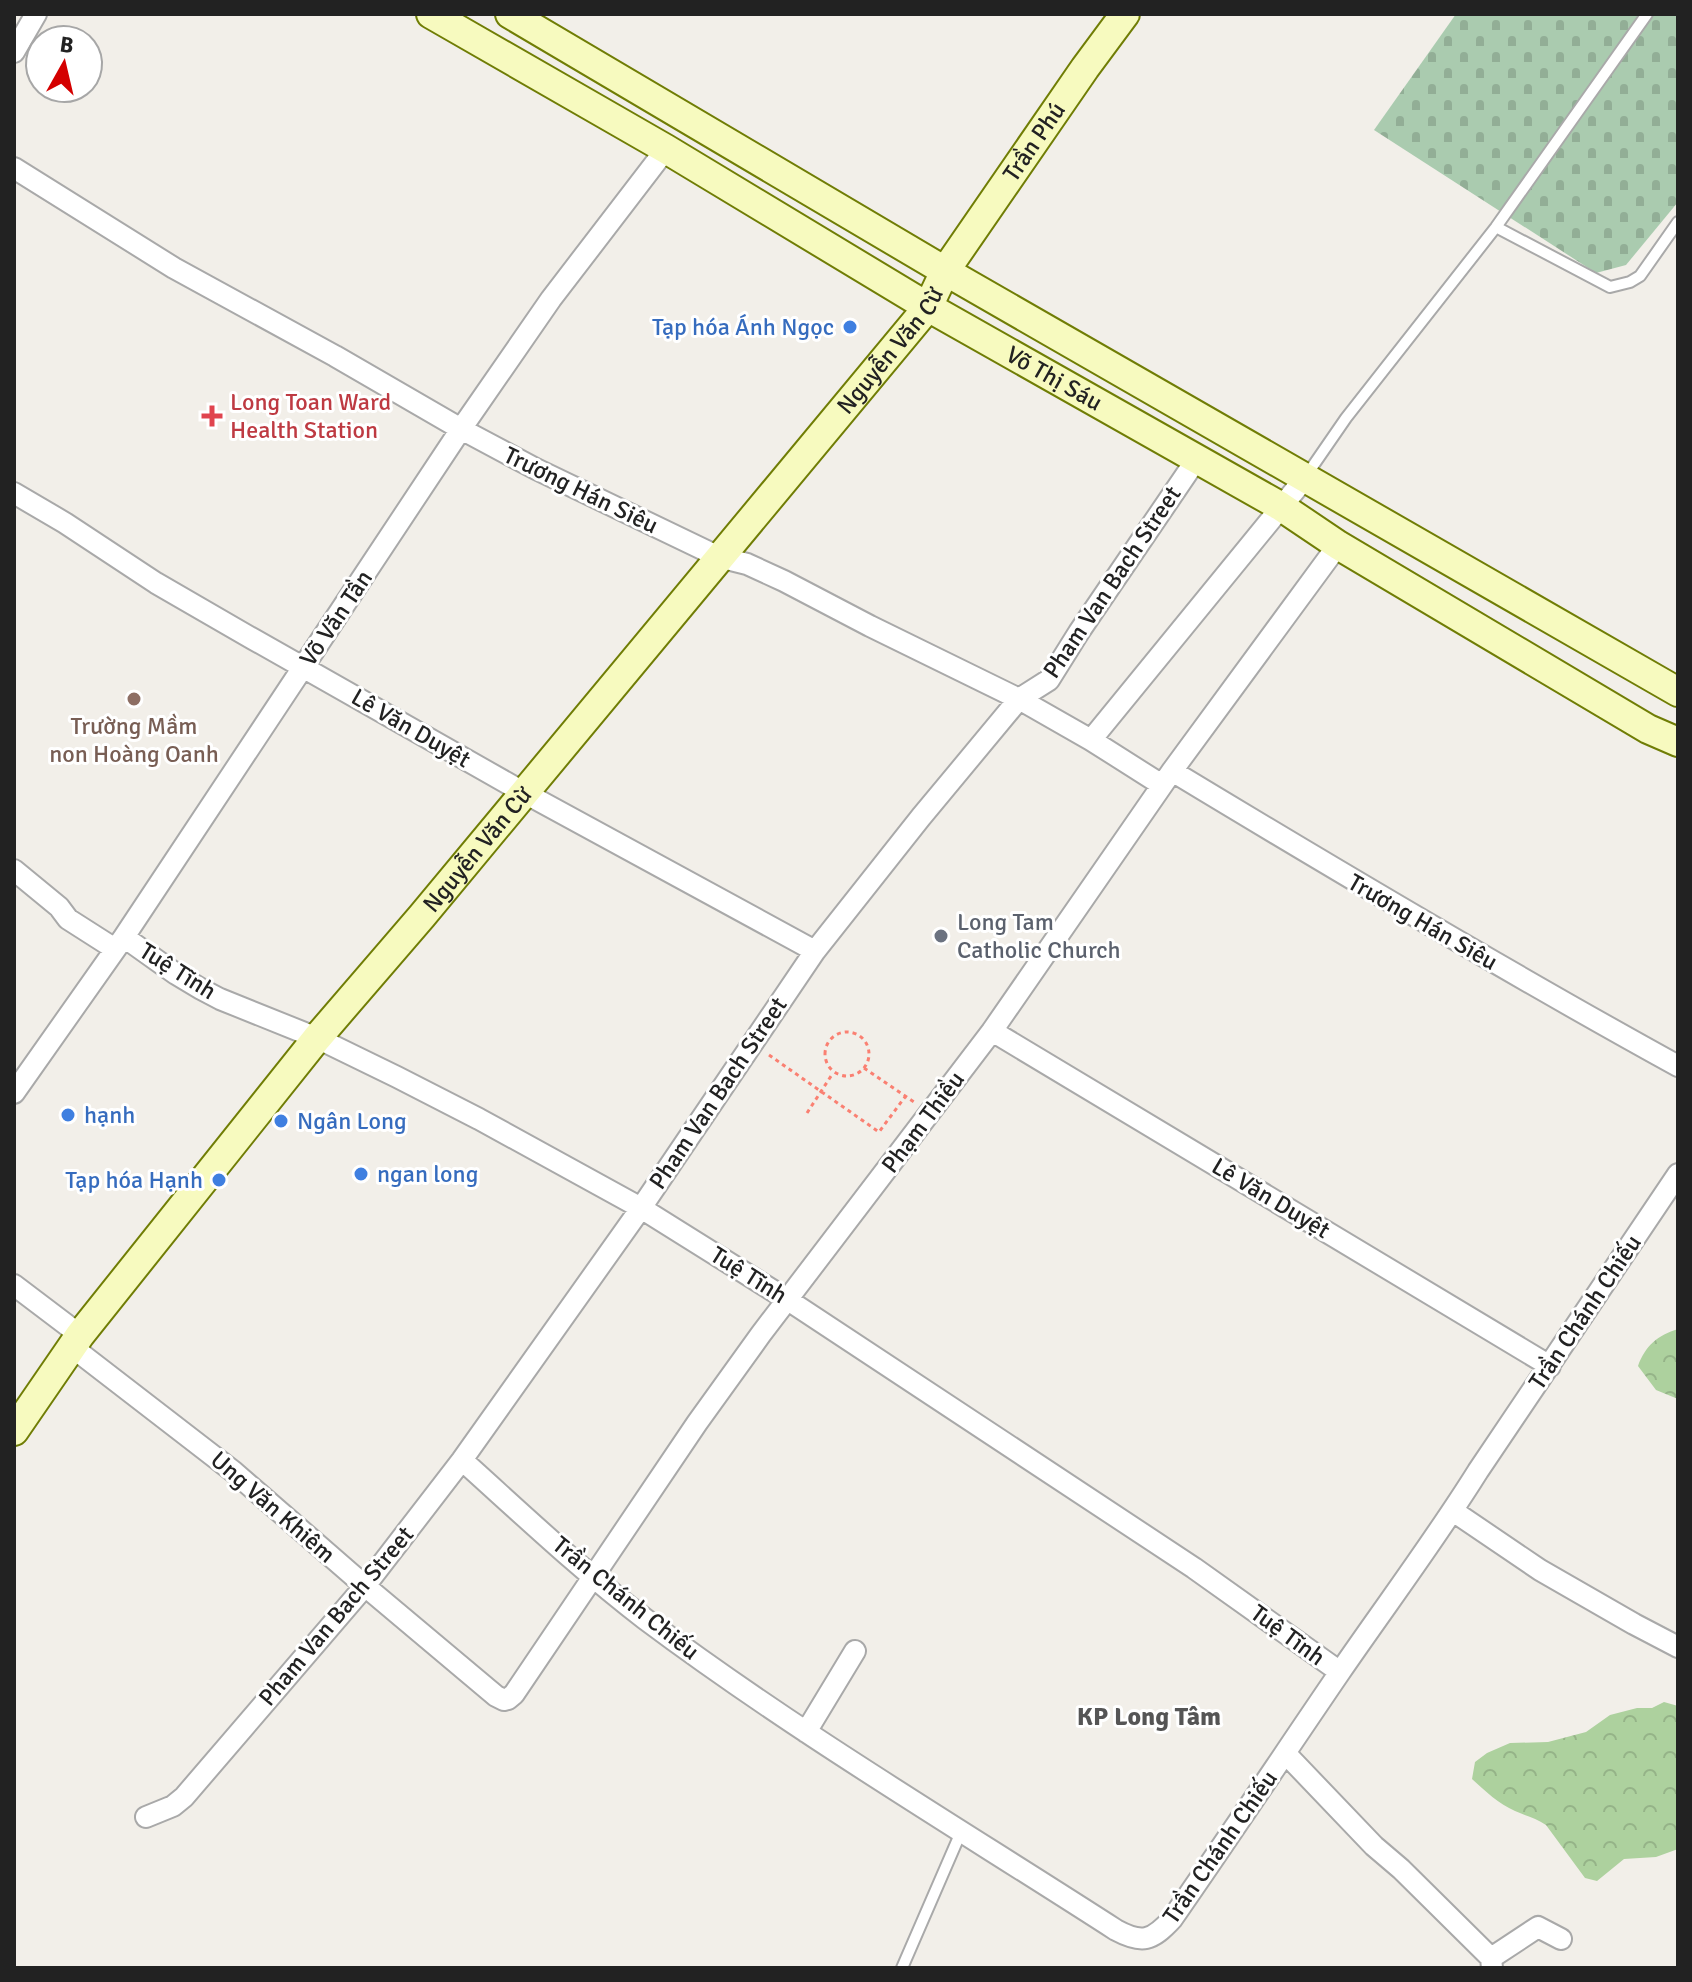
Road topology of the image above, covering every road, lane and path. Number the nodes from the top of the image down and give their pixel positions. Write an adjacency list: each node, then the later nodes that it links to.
1 (36, 14): 6 (street)
2 (431, 14): 7 (main road, Võ Thị Sáu)
3 (510, 14): 11 (main road, Võ Thị Sáu)
4 (1125, 14): 11 (main road, Trần Phú)
5 (1647, 14): 9 (lane)
6 (14, 52)
7 (666, 149): 12 (main road, Võ Thị Sáu); 13 (street, Võ Văn Tần)
8 (14, 168): 13 (street, Trương Hán Siêu)
9 (1496, 227): 10 (lane); 15 (lane)
10 (1676, 227)
11 (945, 271): 12 (main road, Nguyễn Văn Cừ); 15 (main road, Võ Thị Sáu)
12 (928, 307): 14 (main road, Võ Thị Sáu); 19 (main road, Nguyễn Văn Cừ)
13 (461, 429): 19 (street, Trương Hán Siêu); 20 (street, Võ Văn Tần)
14 (1196, 460): 17 (main road, Võ Thị Sáu); 22 (street, Pham Van Bach Street)
15 (1305, 478): 17 (street); 21 (main road, Võ Thị Sáu)
16 (14, 493): 20 (street, Lê Văn Duyệt)
17 (1280, 506): 18 (main road, Võ Thị Sáu); 23 (street)
18 (1338, 545): 24 (main road, Võ Thị Sáu); 25 (street, Phạm Thiều)
19 (719, 557): 22 (street, Trương Hán Siêu); 26 (main road, Nguyễn Văn Cừ)
20 (303, 667): 26 (street, Lê Văn Duyệt); 28 (street, Võ Văn Tần)
21 (1678, 692)
22 (1019, 699): 23 (street, Trương Hán Siêu); 29 (street, Pham Van Bach Street)
23 (1091, 740): 25 (street, Trương Hán Siêu)
24 (1678, 742)
25 (1167, 778): 30 (street, Phạm Thiều); 33 (street, Trương Hán Siêu)
26 (523, 792): 29 (street, Lê Văn Duyệt); 31 (main road, Nguyễn Văn Cừ)
27 (14, 870): 28 (street, Tuệ Tĩnh)
28 (120, 943): 31 (street, Tuệ Tĩnh); 37 (street, Võ Văn Tần)
29 (815, 951): 32 (street, Pham Van Bach Street)
30 (992, 1031): 44 (street, Phạm Thiều); 46 (street, Lê Văn Duyệt)
31 (317, 1038): 42 (street, Tuệ Tĩnh); 45 (main road, Nguyễn Văn Cừ)
32 (753, 1043): 36 (path); 42 (street, Pham Van Bach Street)
33 (1678, 1066)
34 (864, 1068): 35 (path); 35 (path); 38 (path)
35 (834, 1071): 36 (path)
36 (821, 1092): 38 (path); 40 (path)
37 (14, 1093)
38 (905, 1097): 39 (path)
39 (917, 1104)
40 (807, 1113)
41 (1678, 1174): 46 (street, Trần Chánh Chiếu)
42 (641, 1208): 44 (street, Tuệ Tĩnh); 48 (street, Pham Van Bach Street)
43 (14, 1285): 45 (street, Ung Văn Khiêm)
44 (788, 1300): 50 (street, Phạm Thiều); 54 (street, Tuệ Tĩnh)
45 (76, 1341): 47 (main road, Nguyễn Văn Cừ); 51 (street, Ung Văn Khiêm)
46 (1550, 1366): 49 (street, Trần Chánh Chiếu)
47 (14, 1431)
48 (462, 1460): 50 (street, Trần Chánh Chiếu); 51 (street, Pham Van Bach Street)
49 (1453, 1511): 52 (street); 54 (street, Trần Chánh Chiếu)
50 (593, 1577): 55 (street, Phạm Thiều); 56 (street, Trần Chánh Chiếu)
51 (365, 1586): 55 (street, Ung Văn Khiêm); 58 (street, Pham Van Bach Street)
52 (1678, 1647)
53 (855, 1651): 56 (street)
54 (1340, 1672): 57 (street, Trần Chánh Chiếu)
55 (508, 1699)
56 (806, 1732): 59 (street, Trần Chánh Chiếu)
57 (1286, 1754): 59 (street, Trần Chánh Chiếu); 61 (street)
58 (146, 1817)
59 (961, 1832): 62 (lane)
60 (1561, 1939): 61 (street)
61 (1492, 1963)
62 (902, 1968)

